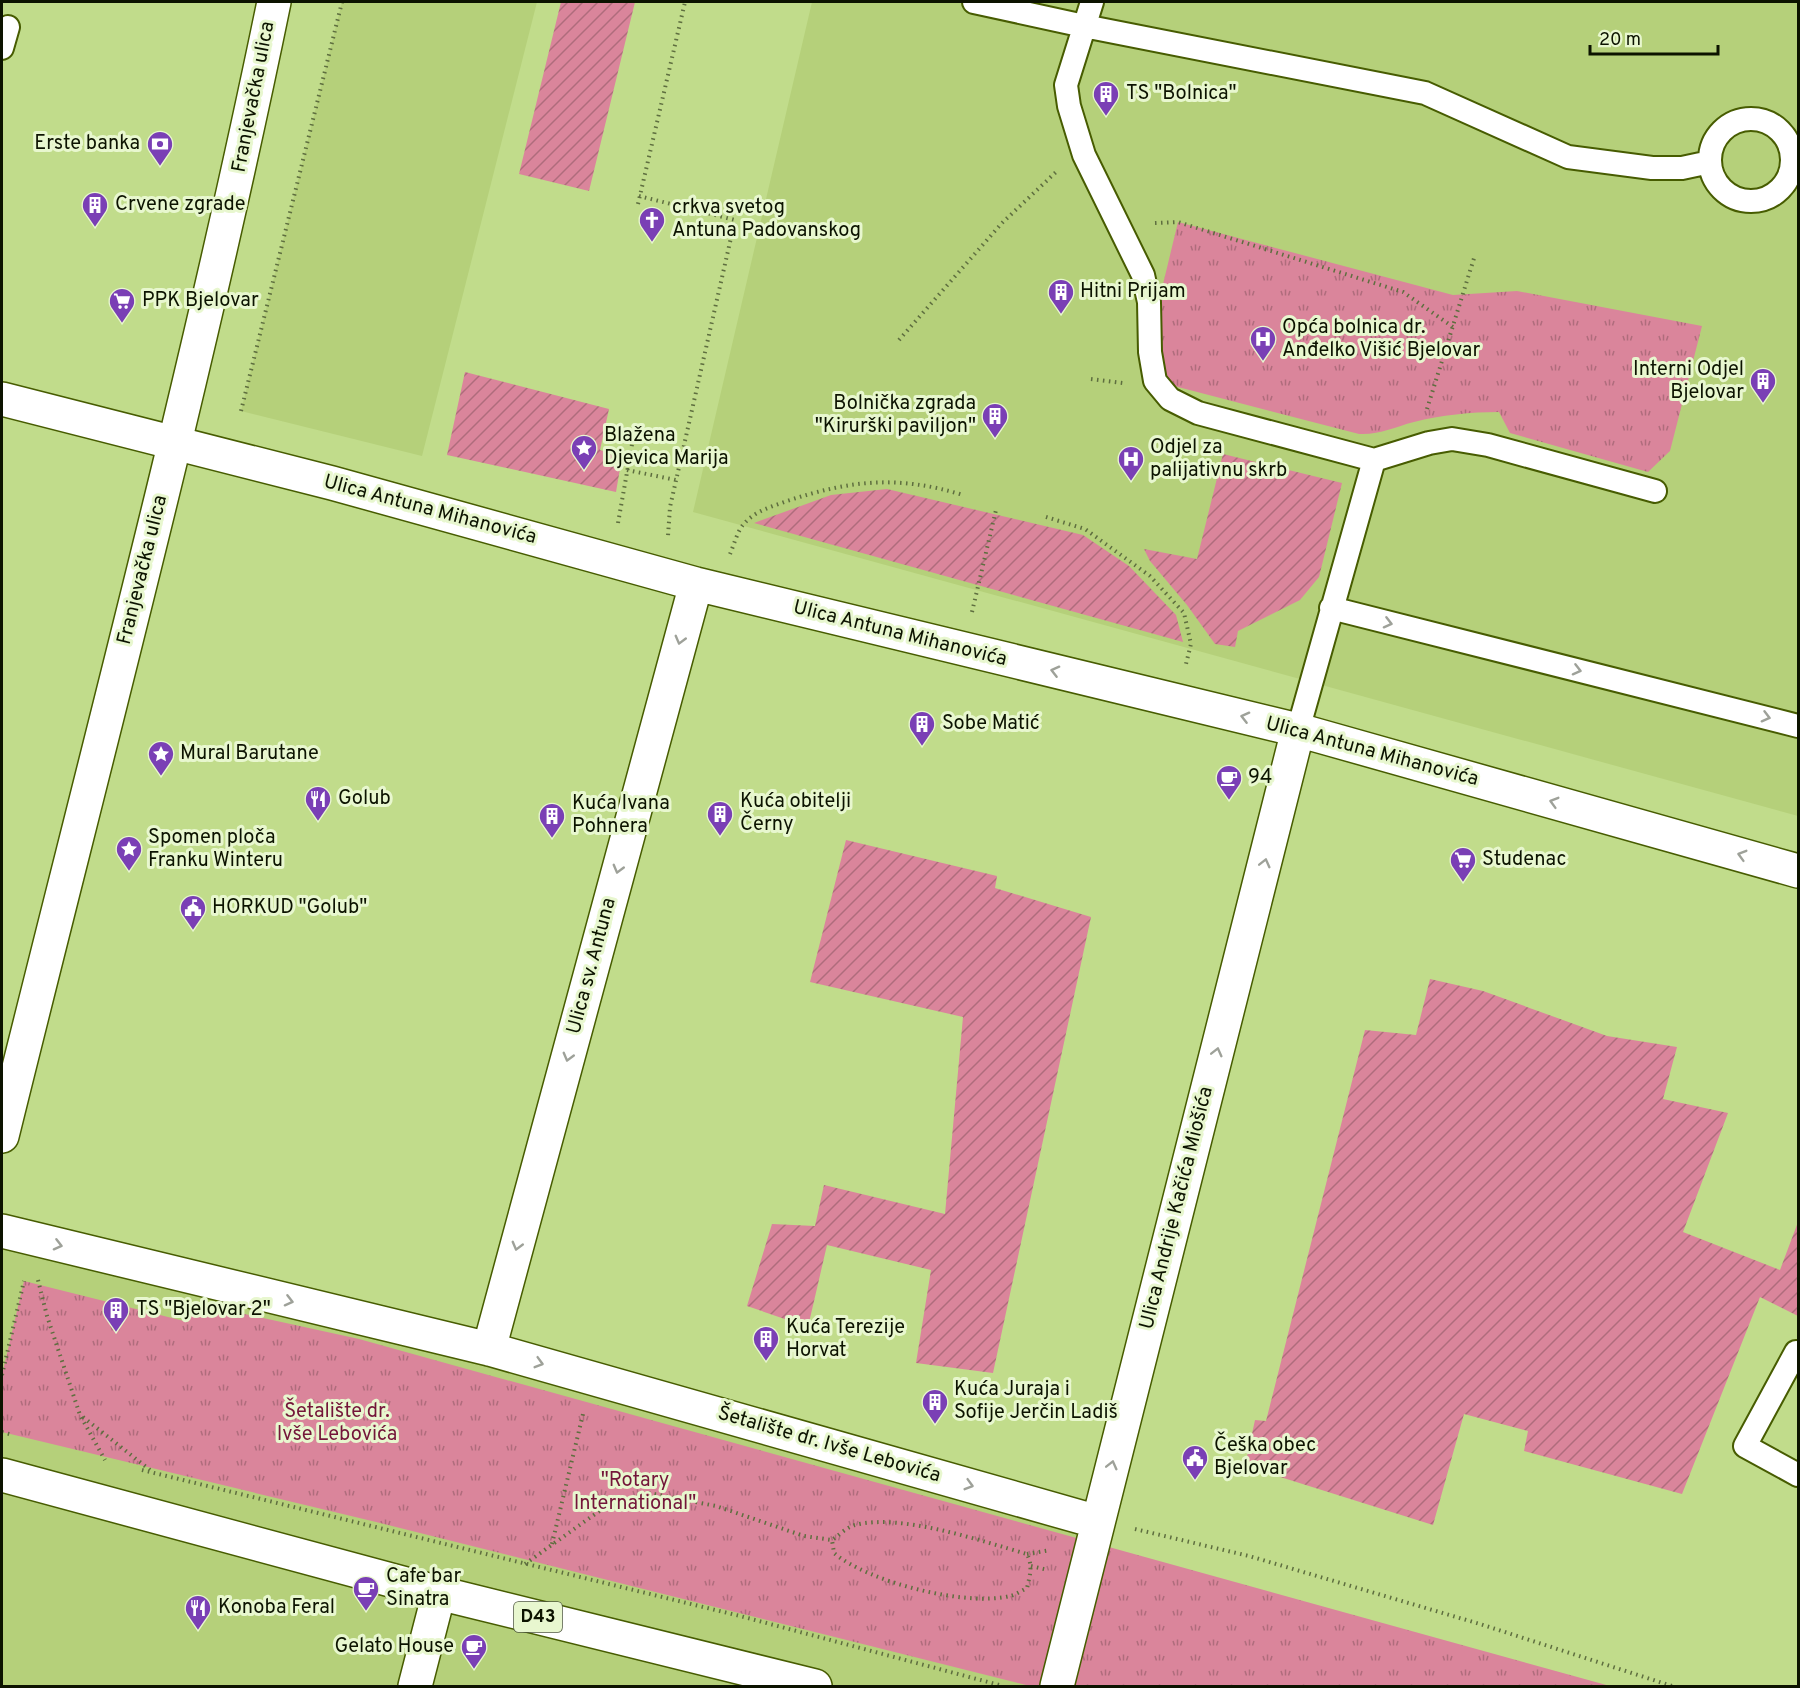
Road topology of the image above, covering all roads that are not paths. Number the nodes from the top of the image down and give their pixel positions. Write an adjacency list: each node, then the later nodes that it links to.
1 (274, 2): 8 (street, Franjevačka ulica)
2 (974, 2): 4 (lane)
3 (1092, 2): 4 (lane)
4 (1084, 26): 5 (lane); 9 (lane)
5 (1710, 162): 6 (lane); 6 (lane)
6 (1795, 164)
7 (2, 399): 8 (street, Ulica Antuna Mihanovića)
8 (174, 443): 11 (street, Ulica Antuna Mihanovića); 16 (street, Franjevačka ulica)
9 (1374, 460): 10 (lane); 12 (lane)
10 (1656, 490)
11 (696, 584): 14 (street, Ulica Antuna Mihanovića, one-way to 11); 18 (street, Ulica sv. Antuna, one-way to 18)
12 (1331, 609): 13 (lane, one-way to 13); 14 (lane)
13 (1798, 726)
14 (1298, 730): 15 (street, Ulica Antuna Mihanovića, one-way to 14); 22 (street, Ulica Andrije Kačića Miošića, one-way to 14)
15 (1798, 871)
16 (2, 1136)
17 (16, 1234): 18 (street, Šetalište dr. Ivše Lebovića, one-way to 18)
18 (489, 1349): 22 (street, Šetalište dr. Ivše Lebovića, one-way to 22)
19 (1798, 1353): 20 (lane)
20 (1798, 1474)
21 (2, 1475): 23 (street, D43)
22 (1098, 1522): 26 (street, Ulica Andrije Kačića Miošića)
23 (439, 1593): 24 (street); 25 (street, D43)
24 (415, 1686)
25 (815, 1686)
26 (1057, 1686)

